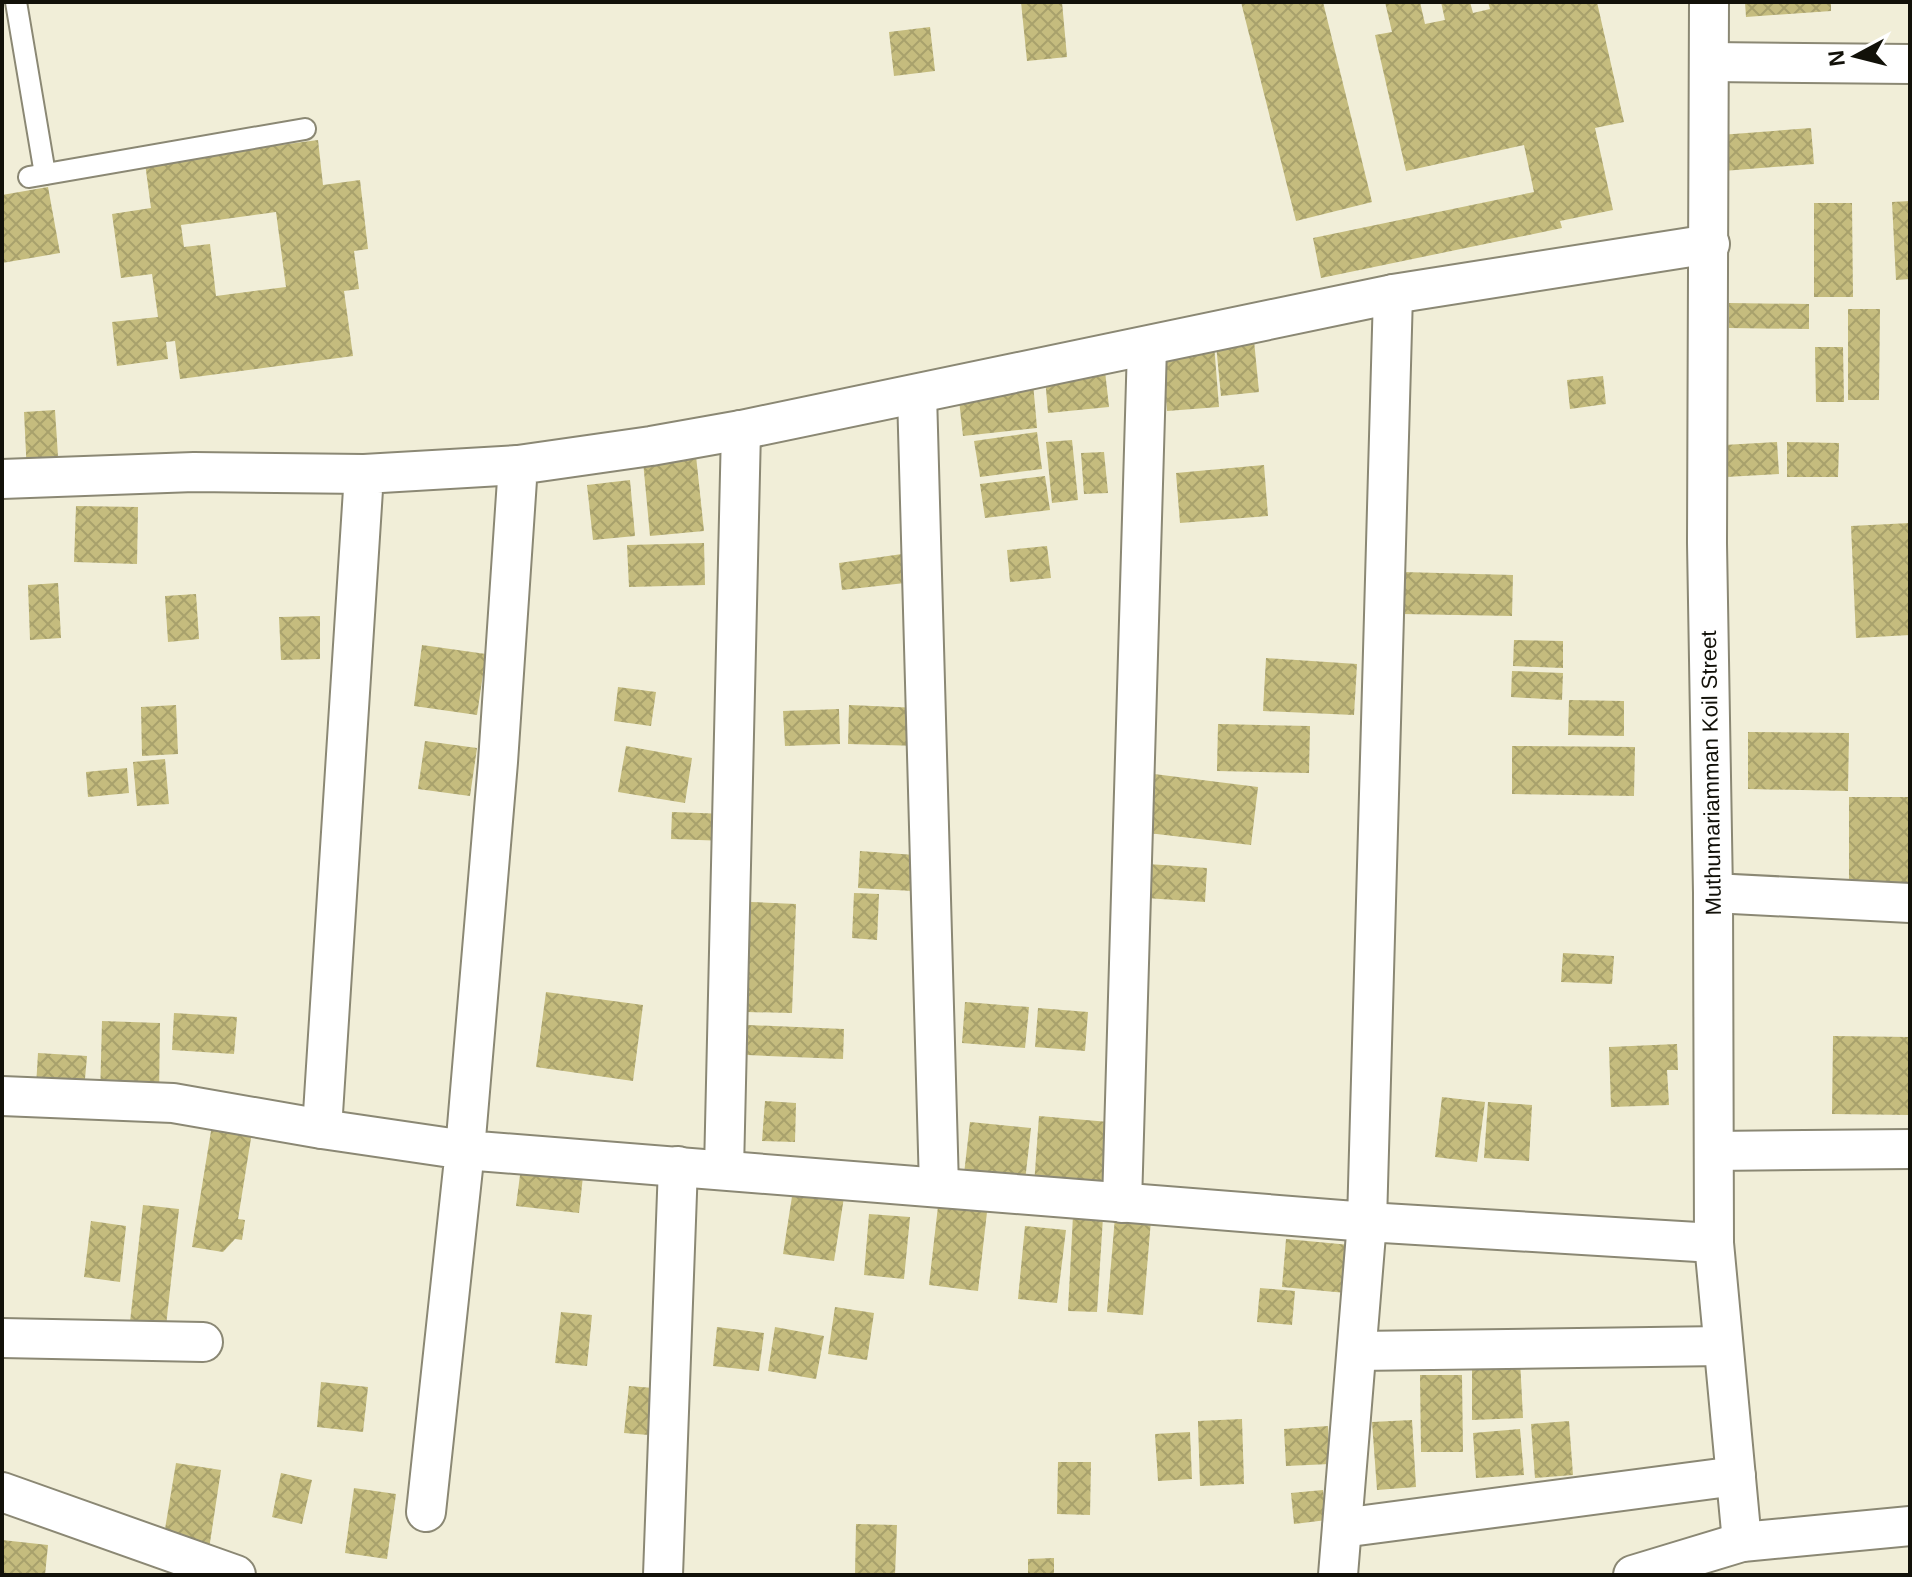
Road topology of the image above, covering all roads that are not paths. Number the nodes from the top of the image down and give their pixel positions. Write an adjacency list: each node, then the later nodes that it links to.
1 (16, 2): 5 (lane)
2 (1709, 2): 3 (street, Muthumariamman Koil Street)
3 (1710, 62): 4 (street); 6 (street, Muthumariamman Koil Street)
4 (1910, 64)
5 (305, 129)
6 (1710, 244): 7 (street); 14 (street, Muthumariamman Koil Street)
7 (1393, 294): 8 (street); 25 (street)
8 (1147, 347): 9 (street); 24 (street)
9 (917, 394): 10 (street); 23 (street)
10 (741, 430): 11 (street); 22 (street)
11 (518, 465): 12 (street); 19 (street)
12 (364, 474): 13 (street); 17 (street)
13 (2, 479)
14 (1713, 893): 15 (street); 20 (street, Muthumariamman Koil Street)
15 (1910, 903)
16 (2, 1096): 17 (street)
17 (322, 1129): 19 (street)
18 (1910, 1149): 20 (street)
19 (465, 1150): 21 (street); 33 (street)
20 (1714, 1151): 26 (street, Muthumariamman Koil Street)
21 (678, 1166): 22 (street); 38 (street)
22 (724, 1170): 23 (street)
23 (939, 1187): 24 (street)
24 (1122, 1203): 25 (street)
25 (1367, 1222): 26 (street); 30 (street)
26 (1714, 1243): 29 (street, Muthumariamman Koil Street)
27 (2, 1338): 28 (street)
28 (203, 1342)
29 (1723, 1346): 30 (street); 31 (street, Muthumariamman Koil Street)
30 (1357, 1351): 35 (street)
31 (1736, 1476): 35 (street); 36 (street, Muthumariamman Koil Street)
32 (2, 1492): 37 (street)
33 (426, 1512)
34 (1910, 1526): 36 (street)
35 (1342, 1528): 39 (street)
36 (1742, 1542): 40 (street)
37 (236, 1575)
38 (663, 1575)
39 (1338, 1575)
40 (1633, 1575)

